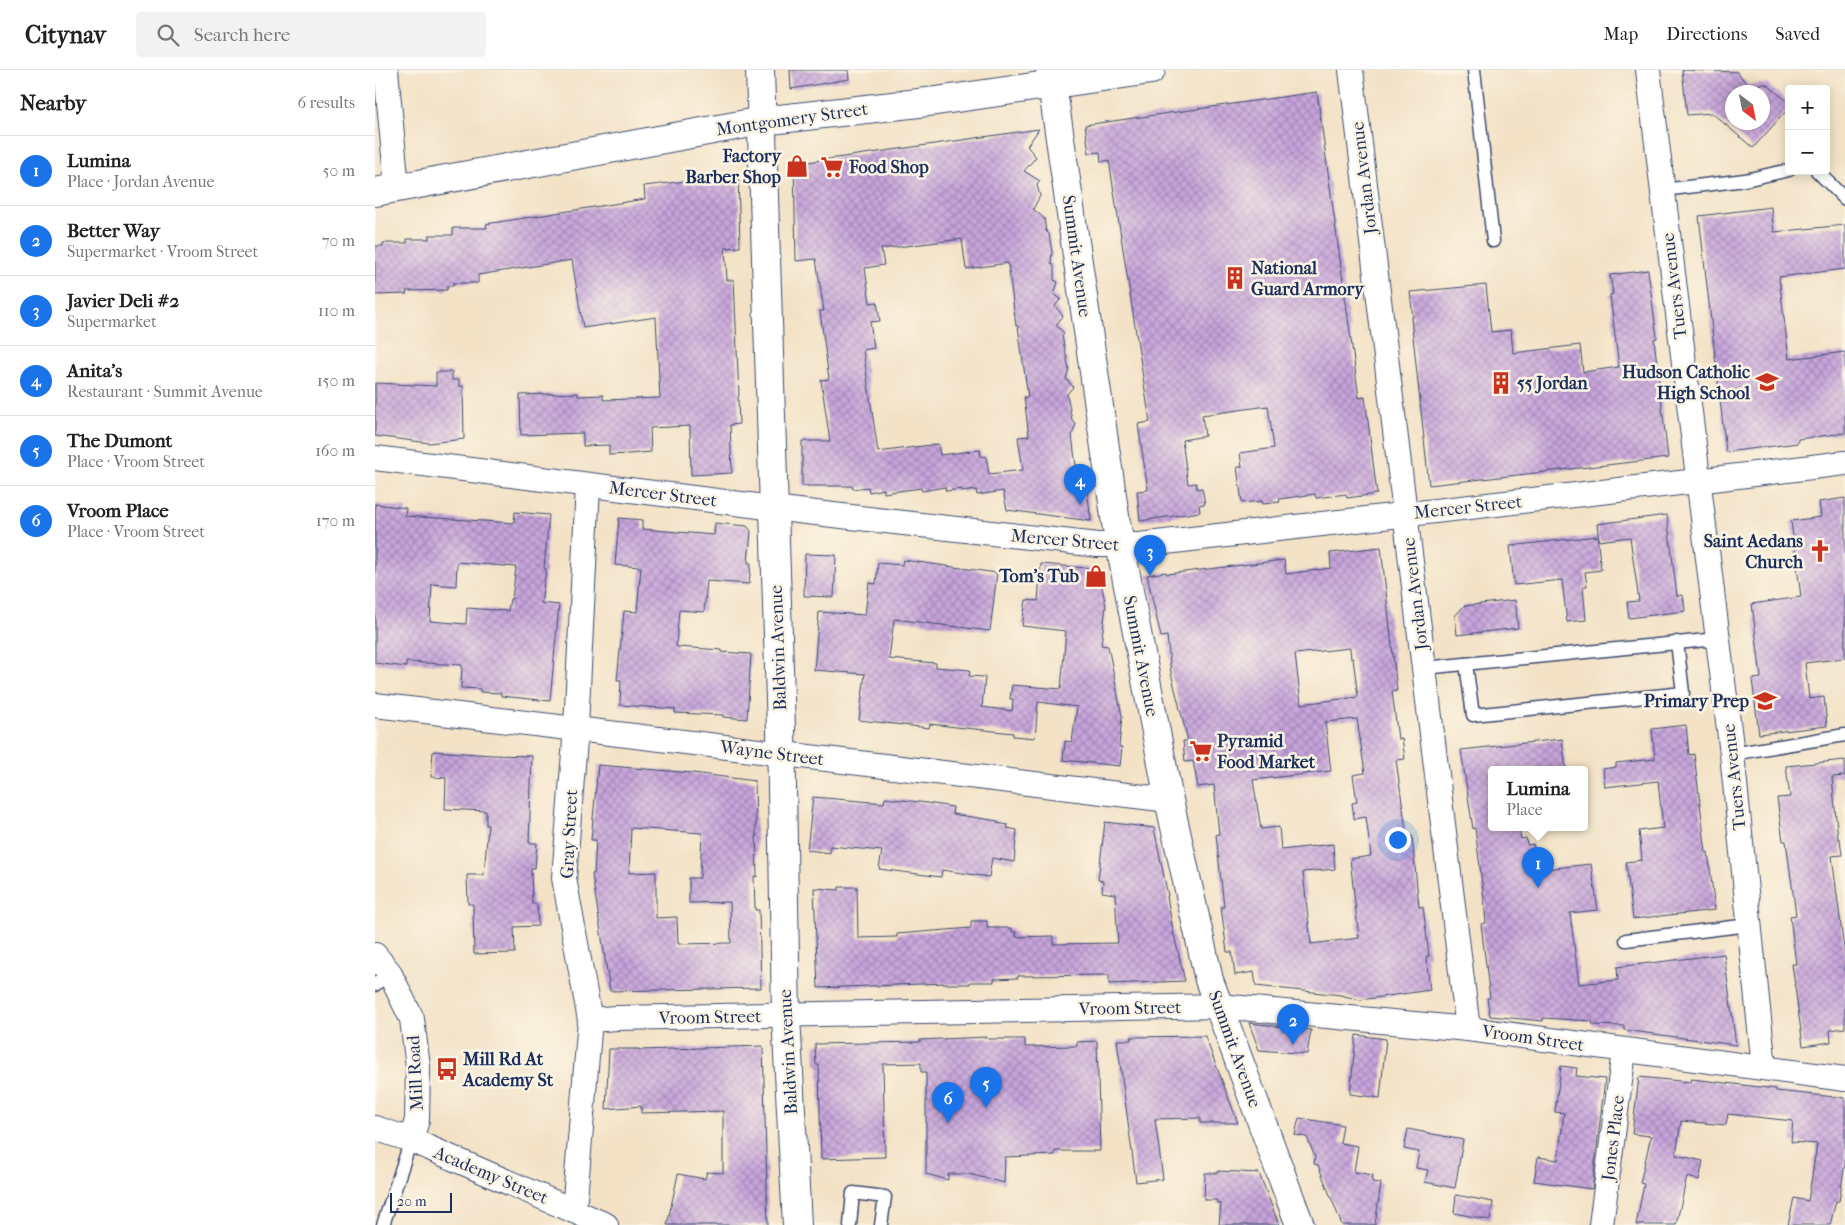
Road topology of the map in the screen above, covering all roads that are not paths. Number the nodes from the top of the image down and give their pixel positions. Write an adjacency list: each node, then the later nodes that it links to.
1 (386, 70): 11 (street)
2 (761, 70): 8 (main road, Baldwin Avenue)
3 (1151, 70): 7 (main road, Montgomery Street)
4 (1351, 70): 20 (street, Jordan Avenue)
5 (1474, 70): 14 (lane)
6 (1649, 70): 12 (street, Tuers Avenue)
7 (1051, 78): 8 (main road, Montgomery Street); 21 (main road, Summit Avenue)
8 (762, 121): 11 (main road, Montgomery Street); 19 (main road, Baldwin Avenue)
9 (1785, 171): 12 (lane)
10 (1821, 175): 13 (lane)
11 (386, 190)
12 (1663, 190): 17 (street, Tuers Avenue)
13 (1845, 200)
14 (1493, 241)
15 (375, 458): 18 (street, Mercer Street)
16 (1845, 463): 17 (street, Mercer Street)
17 (1697, 481): 20 (street, Mercer Street); 22 (street, Tuers Avenue)
18 (588, 485): 19 (street, Mercer Street); 27 (street, Gray Street)
19 (774, 508): 21 (street, Mercer Street); 29 (main road, Baldwin Avenue)
20 (1405, 514): 21 (street, Mercer Street); 25 (street, Jordan Avenue)
21 (1120, 546): 31 (main road, Summit Avenue)
22 (1717, 639): 23 (lane); 30 (street, Tuers Avenue)
23 (1677, 642): 24 (lane); 24 (lane)
24 (1466, 664): 25 (lane)
25 (1424, 668): 38 (street, Jordan Avenue)
26 (375, 705): 27 (street, Wayne Street)
27 (576, 728): 29 (street, Wayne Street); 37 (street, Gray Street)
28 (1845, 735): 30 (lane)
29 (782, 754): 31 (street, Wayne Street); 36 (main road, Baldwin Avenue)
30 (1732, 754): 32 (street, Tuers Avenue)
31 (1169, 800): 35 (main road, Summit Avenue)
32 (1749, 925): 33 (lane); 40 (street, Tuers Avenue)
33 (1626, 940)
34 (380, 971): 43 (street, Mill Road)
35 (1220, 1006): 36 (street, Vroom Street); 38 (street, Vroom Street); 50 (main road, Summit Avenue)
36 (786, 1016): 37 (street, Vroom Street); 47 (main road, Baldwin Avenue)
37 (590, 1020): 44 (street, Gray Street)
38 (1468, 1030): 39 (street, Vroom Street)
39 (1624, 1051): 40 (street, Vroom Street); 51 (street, Jones Place)
40 (1765, 1068): 41 (street, Vroom Street)
41 (1845, 1079)
42 (375, 1128): 43 (street, Academy Street)
43 (411, 1140): 44 (street, Academy Street); 45 (lane)
44 (574, 1211): 46 (street, Academy Street)
45 (383, 1225)
46 (606, 1225)
47 (797, 1225)
48 (850, 1225): 49 (lane)
49 (881, 1225)
50 (1300, 1225)
51 (1601, 1225)

